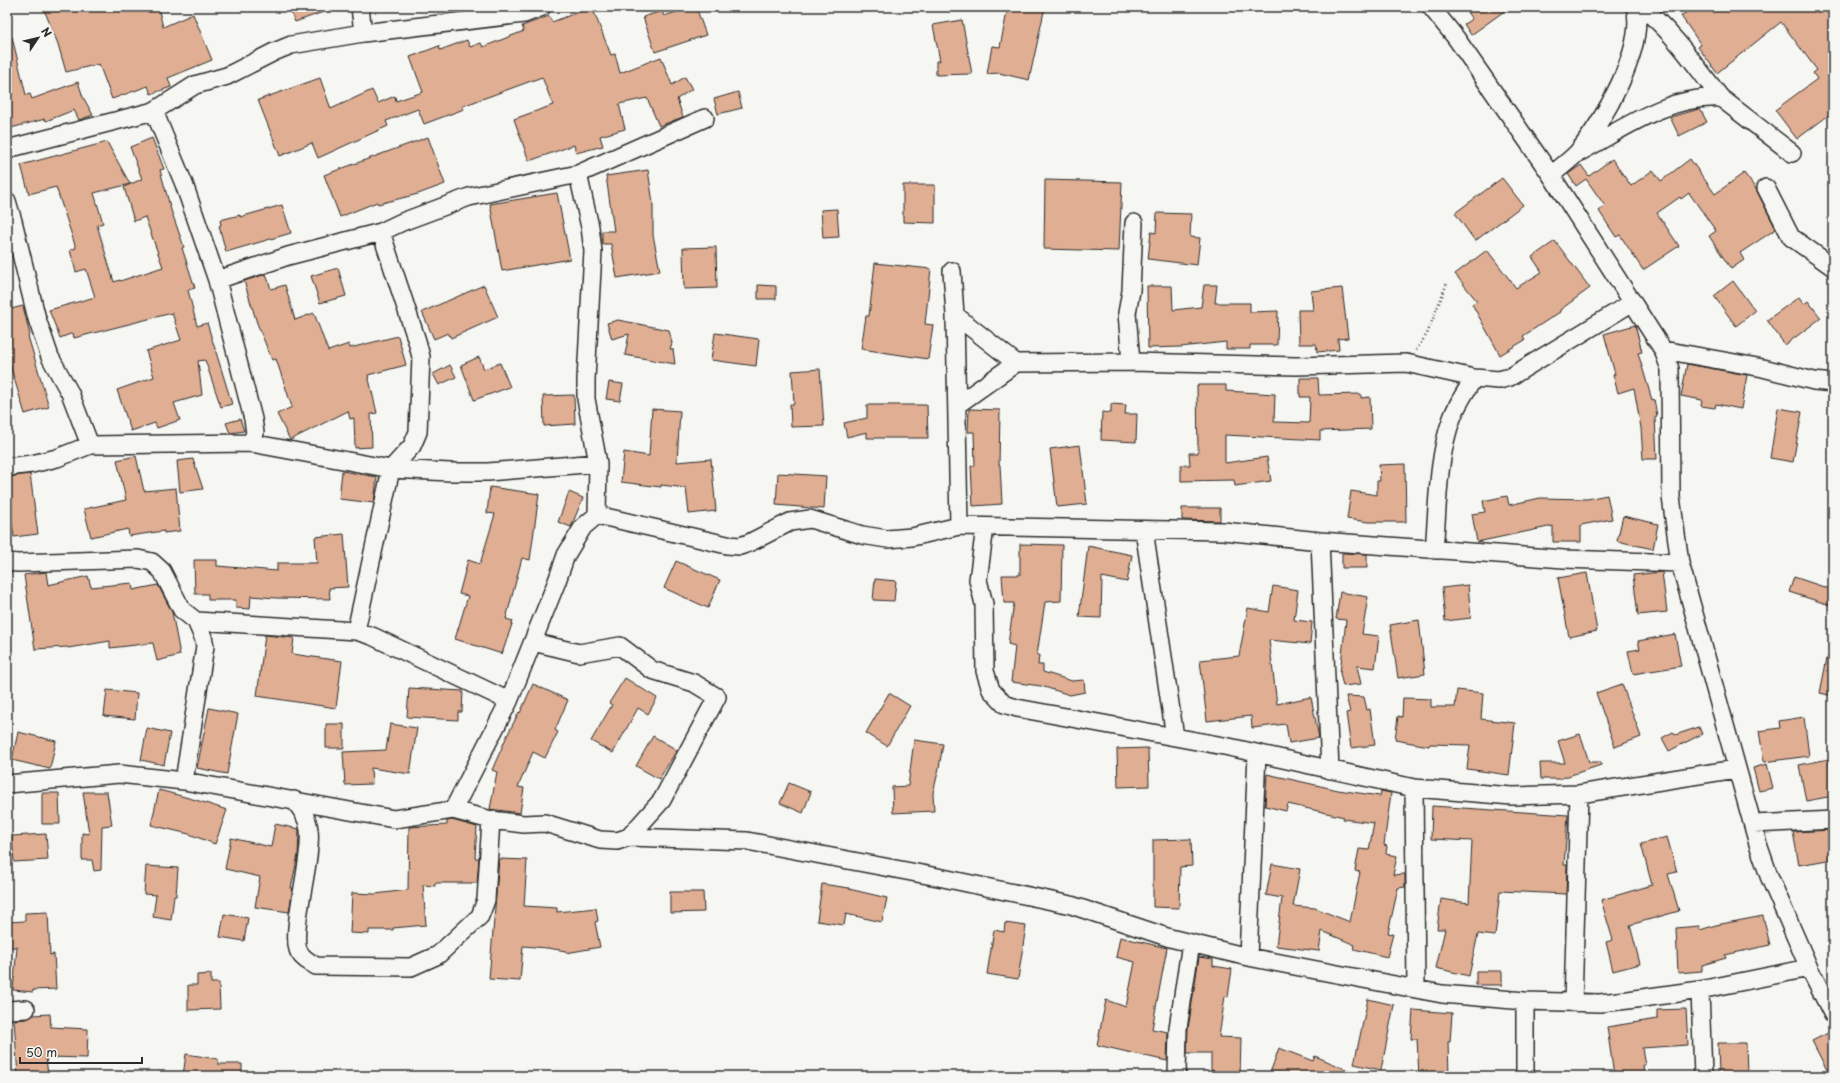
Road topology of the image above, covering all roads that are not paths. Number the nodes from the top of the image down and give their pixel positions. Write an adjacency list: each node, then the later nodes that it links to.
1 (360, 7): 6 (street)
2 (542, 7): 6 (street)
3 (1431, 7): 14 (street)
4 (1635, 7): 12 (street)
5 (1641, 7): 7 (street)
6 (363, 33): 8 (street)
7 (1721, 98): 11 (street); 12 (street)
8 (154, 111): 10 (street); 21 (street)
9 (705, 118): 13 (street)
10 (7, 151)
11 (1792, 153)
12 (1576, 154): 14 (street)
13 (578, 174): 18 (street); 32 (street)
14 (1551, 176): 22 (street)
15 (1766, 188): 19 (street)
16 (7, 201): 31 (street)
17 (1134, 223): 25 (street)
18 (381, 232): 21 (street); 34 (street)
19 (1831, 263)
20 (952, 270): 23 (street)
21 (217, 280): 30 (street)
22 (1633, 302): 24 (street); 27 (street)
23 (955, 315): 26 (street); 29 (street)
24 (1663, 350): 28 (street); 42 (street)
25 (1131, 362): 26 (street); 27 (street)
26 (1016, 363): 29 (street)
27 (1474, 378): 40 (street)
28 (1833, 383)
29 (957, 405): 36 (street)
30 (251, 443): 31 (street); 34 (street)
31 (90, 445): 33 (street)
32 (598, 463): 34 (street); 35 (street)
33 (7, 467)
34 (391, 469): 44 (street)
35 (597, 515): 36 (street); 45 (street)
36 (959, 526): 37 (street)
37 (984, 527): 38 (street); 47 (street)
38 (1144, 530): 39 (street); 47 (street)
39 (1320, 541): 40 (street); 50 (street)
40 (1434, 550): 42 (street)
41 (7, 562): 43 (street)
42 (1680, 563): 49 (street)
43 (196, 621): 44 (street); 51 (street)
44 (356, 631): 46 (street)
45 (533, 642): 46 (street); 60 (street)
46 (509, 701): 56 (street)
47 (1175, 737): 48 (street)
48 (1257, 754): 50 (street); 62 (street)
49 (1736, 769): 54 (street); 59 (street)
50 (1330, 770): 53 (street)
51 (184, 781): 52 (street); 55 (street)
52 (7, 784)
53 (1414, 788): 54 (street); 64 (street)
54 (1580, 794): 68 (street)
55 (294, 800): 56 (street); 57 (street)
56 (453, 810): 57 (street)
57 (491, 820): 60 (street)
58 (1833, 820): 59 (street)
59 (1752, 824): 63 (street)
60 (629, 837): 61 (street)
61 (1191, 943): 62 (street); 72 (street)
62 (1248, 957): 64 (street)
63 (1809, 968): 65 (street); 66 (street)
64 (1416, 988): 67 (street)
65 (1700, 990): 68 (street); 74 (street)
66 (1828, 991): 71 (street)
67 (1525, 1001): 68 (street); 73 (street)
68 (1573, 1003)
69 (26, 1009): 70 (street)
70 (7, 1010)
71 (1833, 1014)
72 (1177, 1076)
73 (1525, 1076)
74 (1703, 1076)

